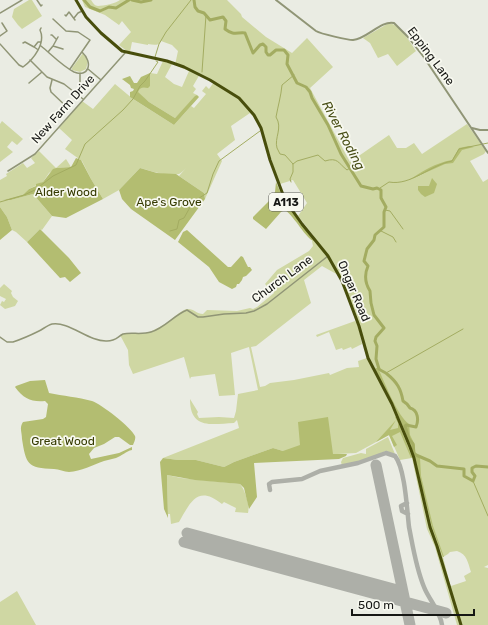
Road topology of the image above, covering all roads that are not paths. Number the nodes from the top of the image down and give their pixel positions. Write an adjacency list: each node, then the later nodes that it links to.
1 (22, 0): 7 (street)
2 (37, 0): 5 (street)
3 (76, 0): 6 (main road, Ongar Road / A113)
4 (276, 0): 36 (street, Epping Lane)
5 (42, 5)
6 (82, 11): 8 (street); 24 (main road, Ongar Road / A113)
7 (0, 13)
8 (65, 15)
9 (53, 19): 23 (street)
10 (2, 23): 13 (street)
11 (41, 28): 14 (street)
12 (51, 35): 18 (street)
13 (0, 36)
14 (41, 42): 17 (street); 19 (street)
15 (23, 43): 19 (street)
16 (0, 44): 25 (street)
17 (40, 46): 20 (street); 22 (street)
18 (53, 46): 21 (street); 22 (street)
19 (34, 47): 20 (street)
20 (38, 49): 25 (street)
21 (63, 49)
22 (48, 52): 26 (street)
23 (82, 52): 26 (street); 27 (street)
24 (125, 53): 31 (street, New Farm Drive); 42 (main road, Ongar Road / A113)
25 (30, 60): 28 (street)
26 (70, 69): 29 (street)
27 (88, 69): 29 (street); 31 (street)
28 (42, 72): 30 (street); 33 (street)
29 (80, 73): 32 (street)
30 (52, 80): 34 (street); 35 (street)
31 (101, 80): 34 (street, New Farm Drive)
32 (80, 82)
33 (29, 83)
34 (83, 99): 41 (street, New Farm Drive)
35 (69, 109)
36 (472, 128): 37 (street); 39 (street, Epping Lane)
37 (480, 130): 38 (street); 39 (street)
38 (488, 130)
39 (476, 135): 40 (street, Epping Lane)
40 (488, 153)
41 (8, 171)
42 (328, 256): 43 (street, Church Lane); 44 (main road, Ongar Road / A113)
43 (0, 337)
44 (460, 625)

